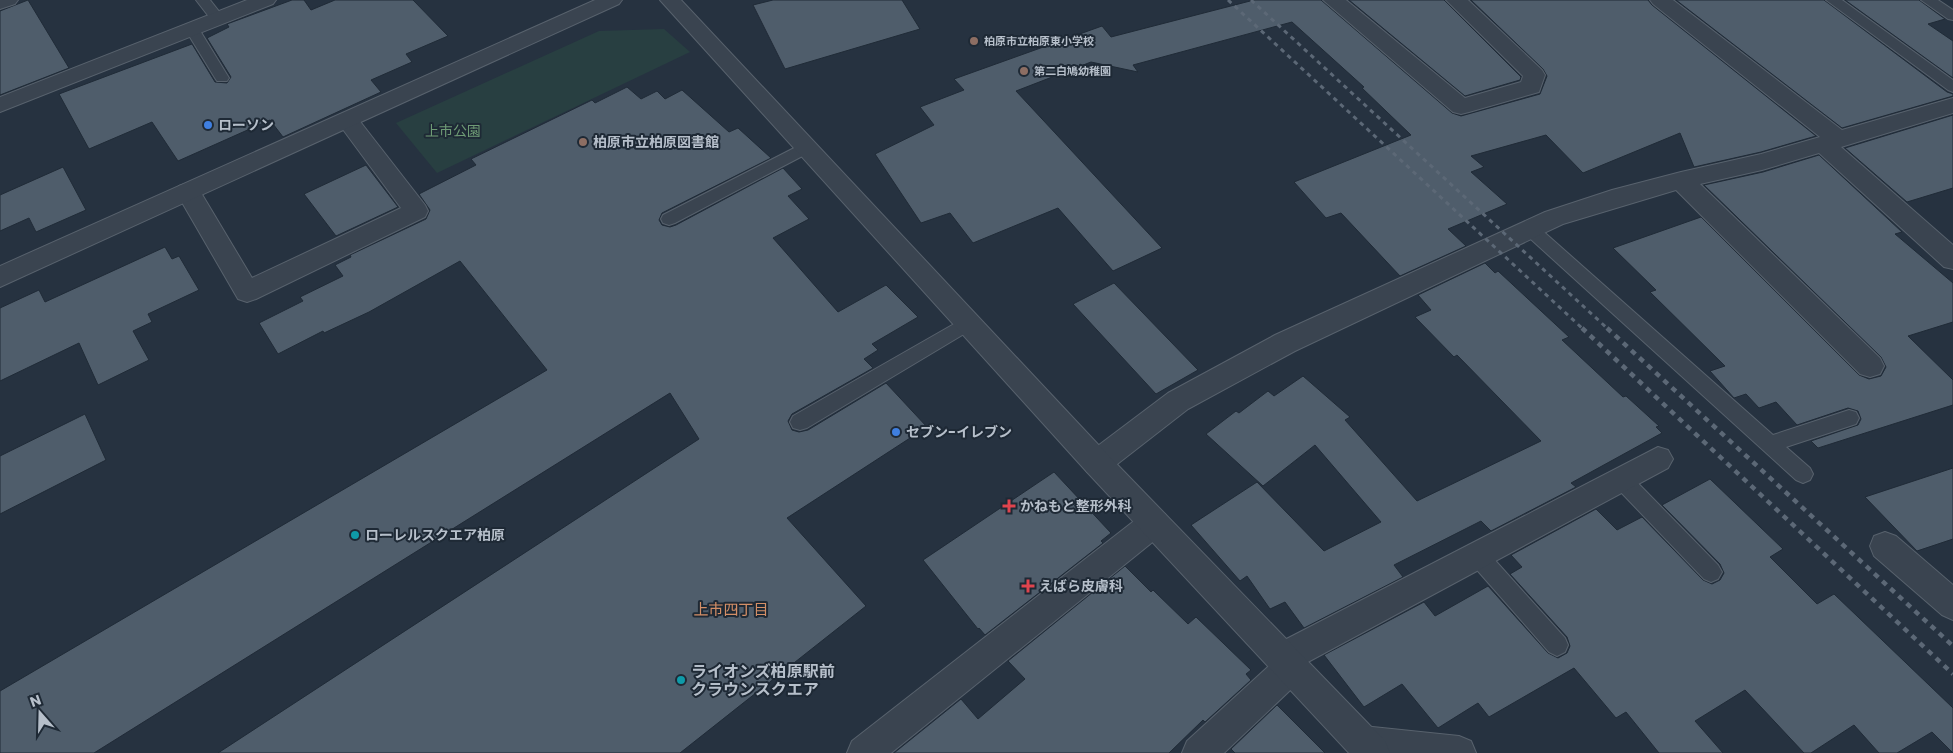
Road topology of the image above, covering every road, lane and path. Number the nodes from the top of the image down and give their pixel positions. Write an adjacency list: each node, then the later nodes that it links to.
1 (8, 0): 11 (street)
2 (203, 0): 13 (lane)
3 (266, 0): 13 (street)
4 (612, 0): 19 (street)
5 (670, 0): 21 (street)
6 (1333, 0): 7 (street)
7 (1456, 0)
8 (1660, 0): 20 (street)
9 (1834, 0): 16 (lane)
10 (1928, 0): 12 (lane)
11 (0, 3)
12 (1953, 16)
13 (218, 19): 14 (street)
14 (192, 30): 15 (lane); 17 (street)
15 (222, 78)
16 (1953, 86)
17 (0, 105)
18 (1953, 105): 20 (street)
19 (347, 120): 23 (street); 23 (street)
20 (1832, 143): 22 (street); 26 (street)
21 (806, 147): 24 (lane); 28 (street)
22 (1682, 180): 25 (street); 29 (street)
23 (188, 192): 27 (street)
24 (669, 219)
25 (1530, 229): 32 (lane); 34 (street)
26 (1953, 260)
27 (0, 277)
28 (968, 323): 31 (lane); 34 (street)
29 (1870, 366)
30 (1849, 418): 32 (lane)
31 (800, 422)
32 (1770, 444): 35 (lane)
33 (1658, 459): 36 (street)
34 (1097, 463): 37 (street)
35 (1803, 474)
36 (1621, 479): 39 (street); 40 (lane)
37 (1154, 523): 43 (street); 45 (street)
38 (1886, 546): 41 (street)
39 (1477, 555): 42 (lane); 43 (street)
40 (1711, 572)
41 (1953, 605)
42 (1557, 645)
43 (1287, 662): 44 (street); 46 (street)
44 (1368, 748): 47 (street)
45 (864, 753)
46 (1199, 753)
47 (1459, 753)

